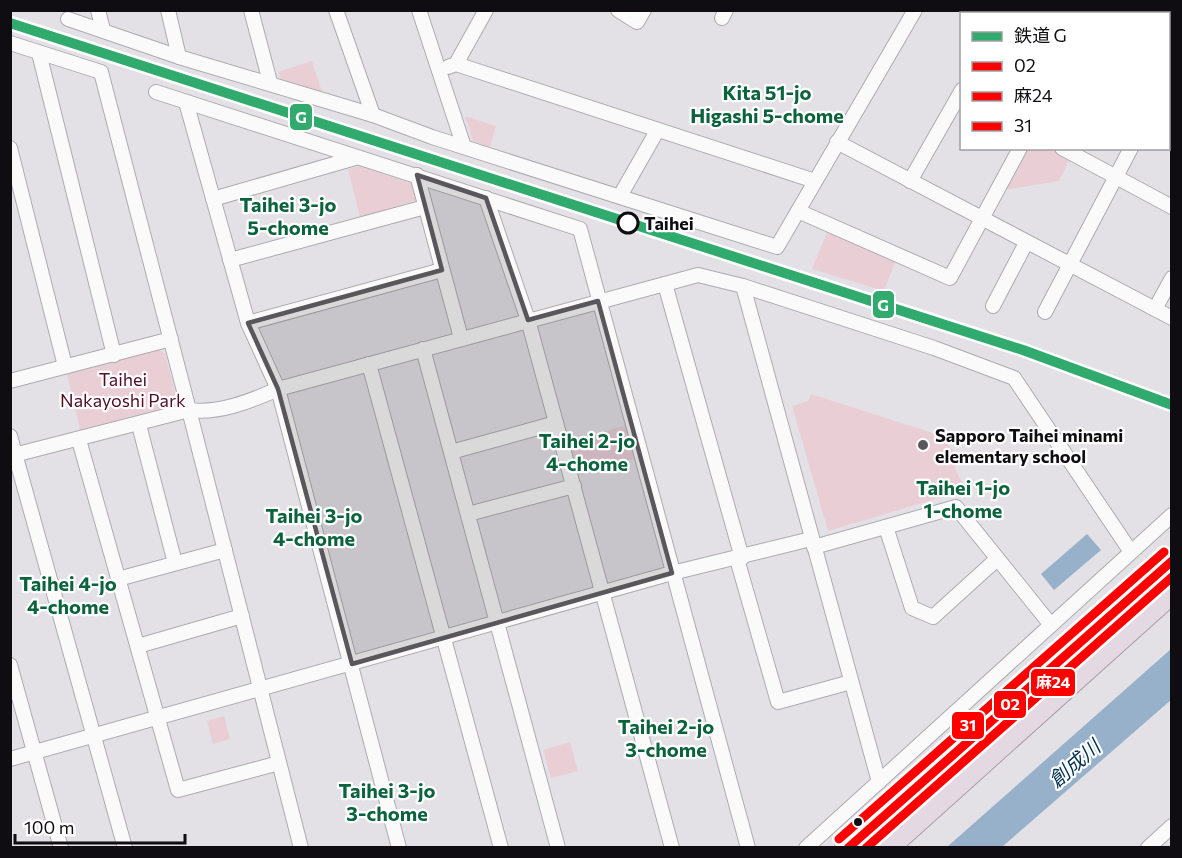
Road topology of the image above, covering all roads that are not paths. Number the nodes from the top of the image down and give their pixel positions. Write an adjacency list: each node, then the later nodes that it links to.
1 (98, 10): 11 (street)
2 (168, 10): 14 (street)
3 (251, 10): 17 (street)
4 (336, 10): 21 (street)
5 (419, 10): 16 (street)
6 (486, 10): 15 (street)
7 (618, 10): 8 (street)
8 (644, 10)
9 (915, 10): 23 (street)
10 (68, 19): 11 (street)
11 (103, 30): 14 (street)
12 (10, 44): 13 (street)
13 (39, 53): 56 (street); 58 (street)
14 (179, 57): 17 (street)
15 (456, 64): 16 (street); 22 (street)
16 (441, 70): 24 (street)
17 (270, 82): 21 (street)
18 (156, 92): 20 (street)
19 (960, 94): 33 (street)
20 (186, 102): 29 (street); 36 (street)
21 (373, 115): 24 (street)
22 (657, 130): 32 (street); 34 (street)
23 (837, 142): 32 (street); 33 (street)
24 (464, 147): 34 (street)
25 (10, 148): 60 (street)
26 (1019, 150): 40 (street)
27 (1066, 150): 31 (street)
28 (1130, 150): 31 (street)
29 (356, 157): 30 (street); 36 (street)
30 (417, 175): 35 (street); 37 (street)
31 (1116, 178): 38 (street); 43 (street)
32 (815, 181): 39 (street)
33 (910, 181): 40 (street)
34 (620, 196): 39 (street)
35 (486, 198): 48 (street); 53 (street)
36 (213, 199): 42 (street)
37 (425, 207): 42 (street); 44 (street)
38 (1172, 207)
39 (798, 211): 40 (street)
40 (981, 219): 41 (street)
41 (1026, 243): 43 (street); 49 (street)
42 (230, 260): 54 (street)
43 (1068, 266): 50 (street); 51 (street)
44 (442, 270): 54 (street); 55 (street)
45 (1172, 278): 50 (street)
46 (666, 284): 47 (street); 48 (street); 77 (street)
47 (743, 286): 74 (street); 76 (street)
48 (598, 301): 53 (street); 81 (street)
49 (993, 306)
50 (1155, 309): 52 (street)
51 (1045, 312)
52 (1172, 318)
53 (528, 320): 55 (street); 64 (street)
54 (248, 323): 62 (street)
55 (461, 338): 57 (street)
56 (171, 339): 58 (street); 63 (street)
57 (423, 349): 59 (street); 68 (street)
58 (114, 355): 60 (street)
59 (369, 364): 62 (street); 88 (street)
60 (65, 366): 61 (street)
61 (10, 381)
62 (278, 389): 63 (street); 91 (street)
63 (189, 410): 65 (street); 75 (street)
64 (556, 423): 68 (street); 70 (street)
65 (139, 424): 67 (street); 80 (street)
66 (10, 436): 69 (street)
67 (79, 440): 69 (street); 82 (street)
68 (451, 452): 71 (street)
69 (13, 455): 95 (street)
70 (574, 486): 71 (street); 84 (street)
71 (468, 514): 86 (street)
72 (1172, 515): 76 (street)
73 (886, 527): 74 (street); 78 (street); 78 (street)
74 (812, 543): 77 (street); 92 (street)
75 (225, 550): 80 (street); 85 (street)
76 (1131, 552): 87 (street)
77 (739, 558): 81 (street); 92 (street)
78 (997, 559): 87 (street)
79 (1172, 561): 110 (highway)
80 (175, 563): 82 (street)
81 (672, 573): 84 (street); 108 (street)
82 (118, 579): 89 (street)
83 (1172, 591): 111 (highway)
84 (603, 592): 86 (street); 107 (street)
85 (242, 616): 89 (street); 93 (street)
86 (498, 624): 88 (street); 106 (street)
87 (1051, 625): 99 (street)
88 (443, 639): 91 (street); 105 (street)
89 (138, 646): 94 (street)
90 (10, 664): 96 (street)
91 (352, 664): 93 (street); 104 (street)
92 (851, 682): 99 (street)
93 (259, 689): 94 (street); 98 (street)
94 (158, 718): 95 (street); 98 (street)
95 (95, 735): 96 (street); 102 (street)
96 (34, 752): 97 (street); 101 (street)
97 (10, 759)
98 (279, 763): 103 (street)
99 (879, 782): 109 (street)
100 (1172, 826): 112 (street)
101 (61, 848)
102 (125, 848)
103 (301, 848)
104 (399, 848)
105 (501, 848)
106 (558, 848)
107 (672, 848)
108 (748, 848)
109 (806, 848)
110 (847, 848)
111 (886, 848)
112 (1148, 848)

